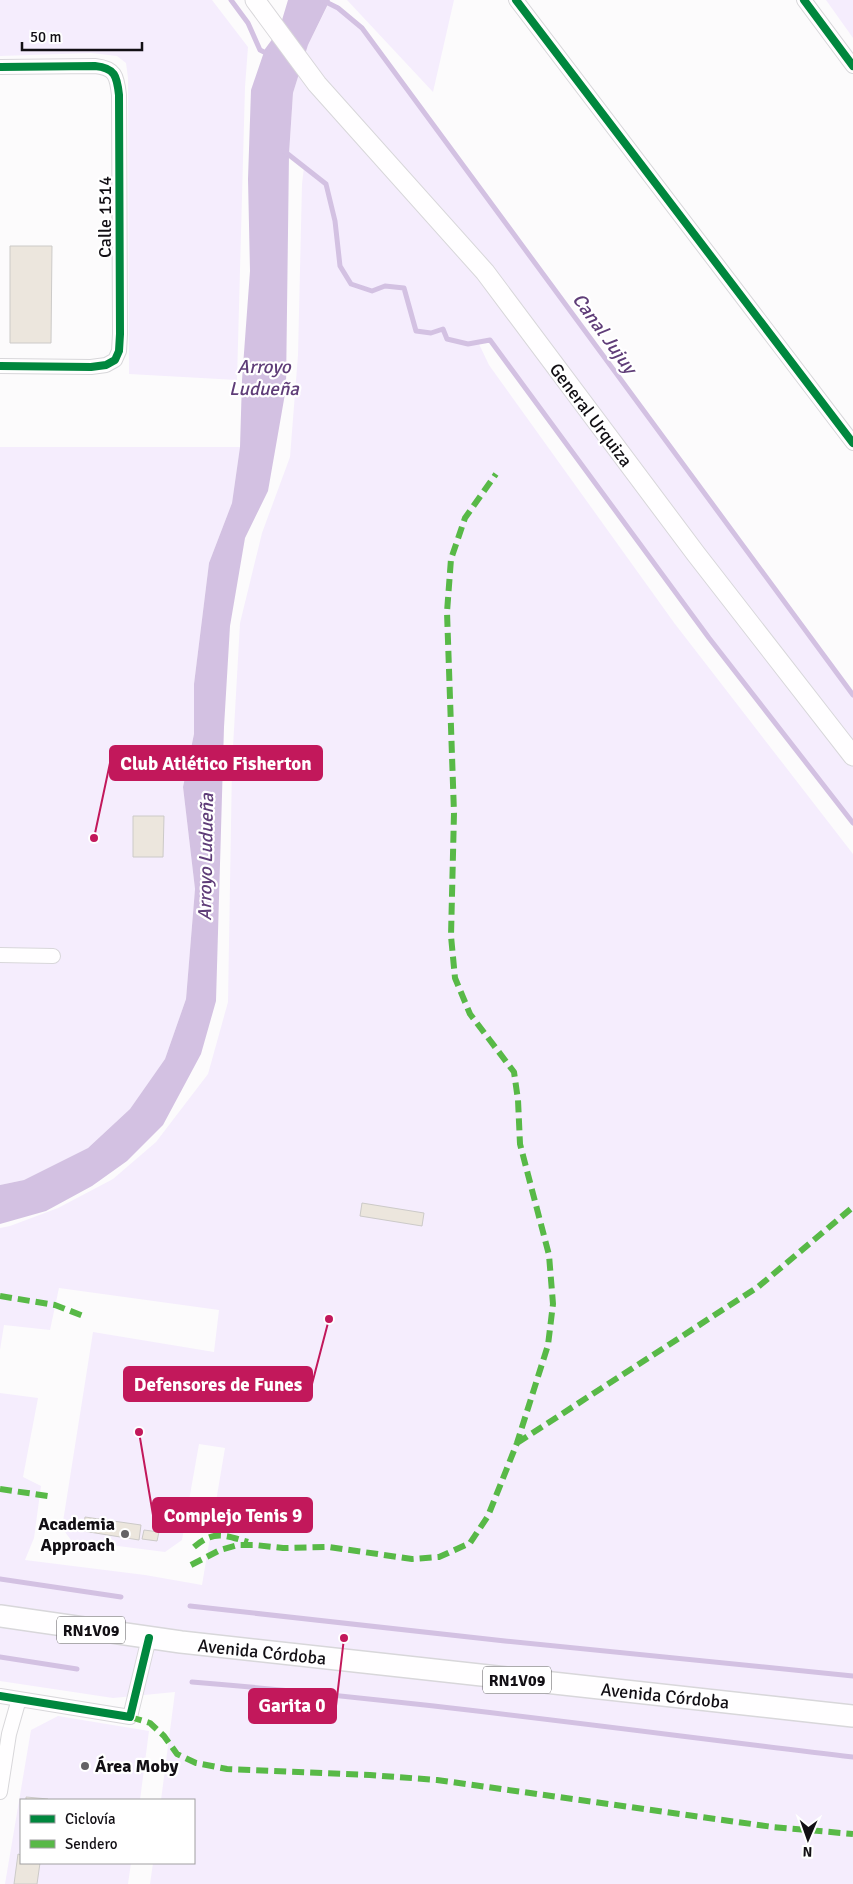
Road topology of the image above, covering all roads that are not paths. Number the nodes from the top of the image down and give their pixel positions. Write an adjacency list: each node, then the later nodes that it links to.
1 (255, 0): 8 (main road, General Urquiza)
2 (516, 0): 7 (street)
3 (804, 0): 4 (street)
4 (853, 66)
5 (0, 67): 6 (street, Calle 1514)
6 (0, 366)
7 (853, 443)
8 (853, 756)
9 (0, 955): 10 (street)
10 (53, 956)
11 (0, 1616): 12 (main road, Avenida Córdoba / RN1V09)
12 (149, 1638): 14 (street); 15 (main road, Avenida Córdoba / RN1V09)
13 (0, 1696): 14 (street)
14 (19, 1699): 16 (street)
15 (853, 1716)
16 (0, 1792)

